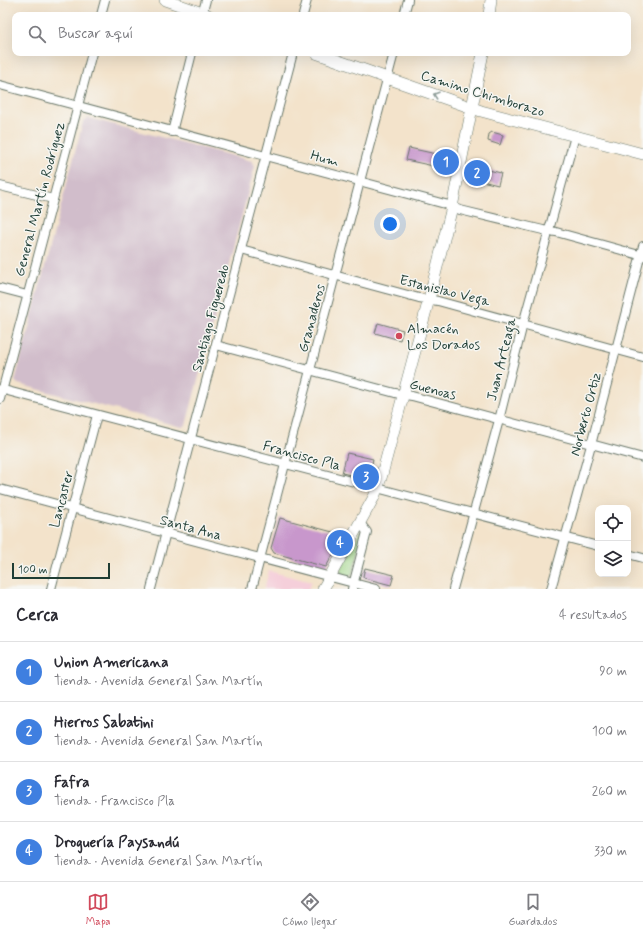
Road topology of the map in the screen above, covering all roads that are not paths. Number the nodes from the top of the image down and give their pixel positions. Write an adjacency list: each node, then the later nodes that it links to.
1 (105, 0): 7 (street)
2 (165, 0): 8 (main road)
3 (206, 0): 9 (street)
4 (307, 0): 10 (street)
5 (408, 0): 11 (street)
6 (491, 0): 12 (main road)
7 (102, 12)
8 (198, 12)
9 (204, 12)
10 (304, 12)
11 (405, 12)
12 (489, 12)
13 (91, 56): 21 (street, General Martín Rodríguez)
14 (191, 56): 23 (street)
15 (292, 56): 26 (street, Santiago Figueredo)
16 (325, 56): 19 (main road, Camino Chimborazo)
17 (393, 56): 19 (street, Granaderos)
18 (482, 56): 22 (main road)
19 (387, 78): 22 (main road, Camino Chimborazo, one-way to 19); 27 (street, Granaderos)
20 (0, 85): 21 (street, Hum)
21 (78, 106): 23 (street, Hum); 29 (street, General Martín Rodríguez)
22 (472, 108): 24 (main road, Camino Chimborazo); 30 (main road)
23 (172, 132): 26 (street, Hum)
24 (575, 136): 25 (main road, Camino Chimborazo); 31 (street, Juan Arteaga)
25 (643, 154)
26 (266, 156): 27 (street, Hum); 33 (street, Santiago Figueredo)
27 (361, 181): 30 (street, Hum); 35 (street, Granaderos)
28 (0, 186): 29 (street)
29 (53, 200): 37 (street, General Martín Rodríguez)
30 (452, 207): 31 (street, Hum); 38 (main road)
31 (549, 231): 34 (street, Hum); 39 (street, Juan Arteaga)
32 (643, 246): 34 (street, Norberto Ortiz)
33 (241, 250): 35 (street, Estanislao Vega); 40 (street, Santiago Figueredo)
34 (642, 256): 41 (street, Norberto Ortiz)
35 (336, 275): 38 (street, Estanislao Vega); 43 (street, Granaderos)
36 (0, 288): 37 (street)
37 (27, 295): 44 (street, General Martín Rodríguez)
38 (429, 299): 39 (street, Estanislao Vega); 45 (main road)
39 (523, 324): 41 (street, Estanislao Vega); 48 (street, Juan Arteaga)
40 (216, 345): 43 (street, Guenoas); 49 (street, Santiago Figueredo)
41 (616, 349): 42 (street, Estanislao Vega); 50 (street, Norberto Ortiz)
42 (643, 357)
43 (310, 370): 45 (street, Guenoas); 52 (street, Granaderos)
44 (1, 389): 46 (street, General Martín Rodríguez); 47 (street, Francisco Pla)
45 (404, 394): 48 (street, Guenoas); 53 (main road)
46 (0, 399)
47 (97, 415): 49 (street, Francisco Pla); 55 (street, Lancaster)
48 (499, 420): 50 (street, Guenoas); 56 (street, Juan Arteaga)
49 (191, 439): 52 (street, Francisco Pla); 58 (street, Santiago Figueredo)
50 (591, 444): 51 (street, Guenoas); 59 (street, Norberto Ortiz)
51 (643, 458)
52 (285, 464): 53 (street, Francisco Pla); 63 (street, Granaderos)
53 (377, 488): 56 (street, Francisco Pla); 57 (main road)
54 (0, 489): 55 (street, Santa Ana)
55 (72, 509): 58 (street, Santa Ana); 66 (street, Lancaster)
56 (473, 513): 59 (street, Francisco Pla); 71 (street, Juan Arteaga)
57 (360, 523): 64 (main road); 65 (street)
58 (166, 534): 63 (street, Santa Ana); 67 (street, Santiago Figueredo)
59 (565, 538): 60 (street, Francisco Pla); 72 (street, Norberto Ortiz)
60 (595, 545)
61 (631, 555): 62 (street)
62 (643, 558)
63 (260, 559): 64 (street, Santa Ana); 68 (street, Granaderos)
64 (330, 577): 65 (street, Santa Ana); 69 (main road)
65 (353, 586): 70 (street, Santa Ana)
66 (51, 589)
67 (151, 589)
68 (252, 589)
69 (324, 589)
70 (376, 589)
71 (453, 589)
72 (551, 589)

